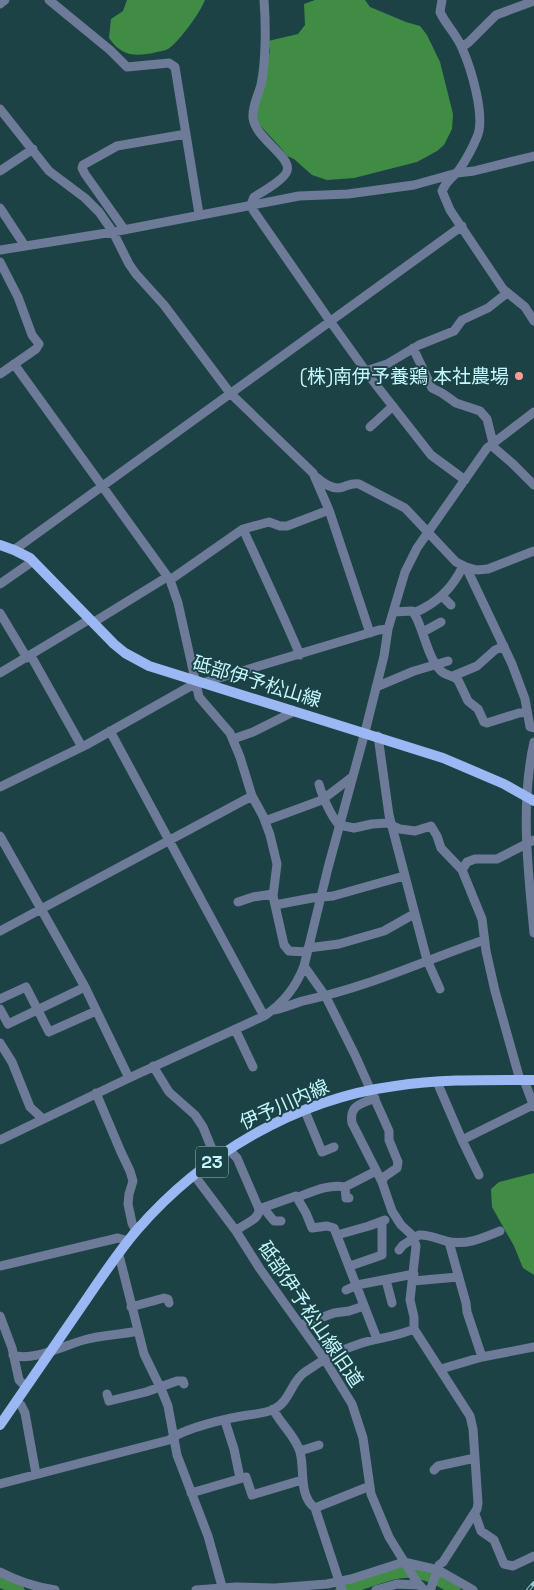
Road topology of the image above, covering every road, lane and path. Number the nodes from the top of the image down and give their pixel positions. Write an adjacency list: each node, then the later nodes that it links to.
1 (5, 0): 6 (street)
2 (49, 0): 9 (street)
3 (264, 0): 14 (street)
4 (442, 0): 7 (street)
5 (534, 1): 7 (street)
6 (0, 4)
7 (462, 47): 13 (street)
8 (0, 109): 10 (street)
9 (186, 134): 16 (street); 18 (street)
10 (33, 149): 12 (street); 19 (street)
11 (534, 156): 13 (street)
12 (0, 171)
13 (456, 173): 14 (street); 17 (street)
14 (252, 205): 16 (street); 26 (street)
15 (0, 208): 20 (street)
16 (199, 214): 18 (street)
17 (462, 226): 25 (street); 26 (street)
18 (124, 230): 19 (street)
19 (113, 232): 20 (street); 32 (street)
20 (24, 246): 21 (street)
21 (11, 248): 22 (street); 23 (street)
22 (0, 250)
23 (0, 258)
24 (0, 262): 29 (street)
25 (507, 294): 27 (street); 28 (street)
26 (330, 321): 30 (street); 32 (street)
27 (534, 321)
28 (413, 348): 30 (street); 36 (street)
29 (14, 364): 31 (street); 40 (street)
30 (366, 371): 33 (street)
31 (0, 374)
32 (230, 393): 37 (street); 40 (street)
33 (394, 406): 35 (street); 38 (street)
34 (534, 412): 36 (street)
35 (370, 427)
36 (492, 444): 38 (street); 39 (street)
37 (316, 477): 41 (street); 43 (street)
38 (465, 480): 43 (street)
39 (534, 485)
40 (102, 486): 45 (street); 49 (street)
41 (329, 510): 42 (street); 60 (street)
42 (243, 529): 49 (street); 62 (street)
43 (429, 531): 48 (street); 53 (street)
44 (1, 546): 45 (main road, 砥部伊予松山線)
45 (14, 550): 47 (main road, 砥部伊予松山線)
46 (534, 551): 48 (street)
47 (32, 561): 50 (street); 56 (main road, 砥部伊予松山線)
48 (464, 567): 51 (street); 61 (street)
49 (168, 579): 56 (street); 68 (street)
50 (0, 584)
51 (442, 596): 52 (street); 55 (street)
52 (452, 605)
53 (394, 612): 55 (street); 58 (street)
54 (0, 613): 63 (street)
55 (414, 613): 59 (street)
56 (92, 620): 63 (street); 68 (main road, 砥部伊予松山線)
57 (441, 622): 59 (street)
58 (388, 629): 60 (street); 69 (street)
59 (423, 632): 65 (street)
60 (370, 633): 62 (street)
61 (504, 646): 67 (street); 71 (street)
62 (300, 655): 68 (street)
63 (29, 657): 66 (street); 78 (street)
64 (448, 661): 65 (street)
65 (436, 664): 67 (street); 69 (street)
66 (0, 673)
67 (453, 676): 71 (street)
68 (198, 683): 70 (main road, 砥部伊予松山線); 73 (street); 76 (street)
69 (376, 687): 74 (street)
70 (292, 710): 74 (main road, 砥部伊予松山線); 76 (street)
71 (527, 712): 72 (street)
72 (534, 728)
73 (110, 731): 78 (street); 89 (street)
74 (365, 732): 75 (main road, 砥部伊予松山線); 79 (street)
75 (378, 736): 84 (main road, 砥部伊予松山線); 86 (street)
76 (233, 739): 82 (street)
77 (534, 742): 84 (street)
78 (82, 747): 81 (street)
79 (352, 777): 83 (street); 87 (street)
80 (319, 784): 83 (street)
81 (0, 787)
82 (252, 796): 85 (street); 89 (street)
83 (323, 799): 85 (street); 87 (street)
84 (530, 799): 90 (street)
85 (265, 820): 93 (street)
86 (391, 824): 87 (street); 91 (street); 92 (street)
87 (339, 825): 94 (street)
88 (0, 836): 97 (street)
89 (170, 841): 97 (street); 113 (street)
90 (530, 842): 91 (street); 100 (street)
91 (462, 870): 101 (street)
92 (404, 876): 94 (street); 98 (street)
93 (273, 894): 95 (street); 96 (street)
94 (321, 897): 96 (street); 102 (street)
95 (238, 902)
96 (276, 905): 102 (street)
97 (40, 909): 99 (street); 105 (street)
98 (414, 914): 102 (street); 103 (street)
99 (0, 931)
100 (534, 933)
101 (484, 940): 103 (street); 119 (street)
102 (308, 950): 104 (street)
103 (427, 960): 106 (street); 107 (street)
104 (304, 966): 107 (street); 111 (street)
105 (85, 987): 110 (street); 112 (street)
106 (440, 989)
107 (326, 996): 111 (street); 122 (street)
108 (0, 999): 110 (street)
109 (0, 1009): 110 (street)
110 (38, 1010): 112 (street)
111 (274, 1010): 113 (street)
112 (96, 1011): 118 (street)
113 (264, 1016): 114 (street)
114 (235, 1029): 116 (street); 117 (street)
115 (0, 1043): 125 (street)
116 (153, 1066): 118 (street); 130 (street)
117 (253, 1067)
118 (129, 1078): 121 (street)
119 (526, 1080): 120 (main road, 伊予川内線 / 23); 123 (street)
120 (437, 1082): 122 (main road, 伊予川内線 / 23); 127 (street)
121 (96, 1093): 125 (street); 142 (street)
122 (373, 1094): 124 (main road, 伊予川内線 / 23); 131 (street); 134 (street)
123 (534, 1106): 127 (street)
124 (305, 1111): 128 (street); 129 (main road, 伊予川内線 / 23)
125 (42, 1119): 126 (street)
126 (0, 1140)
127 (462, 1140): 133 (street)
128 (334, 1147)
129 (229, 1150): 130 (main road, 伊予川内線 / 23); 138 (street)
130 (216, 1159): 132 (main road, 伊予川内線 / 23)
131 (376, 1171): 134 (street); 135 (street)
132 (194, 1175): 142 (main road, 伊予川内線 / 23); 143 (street, 砥部伊予松山線旧道)
133 (479, 1175)
134 (382, 1182): 139 (street)
135 (345, 1187): 136 (street); 137 (street)
136 (298, 1197): 138 (street); 145 (street)
137 (349, 1198)
138 (260, 1209): 140 (street); 143 (street)
139 (393, 1213): 141 (street); 146 (street)
140 (281, 1221)
141 (382, 1221): 145 (street); 152 (street)
142 (136, 1231): 147 (main road, 伊予川内線 / 23)
143 (236, 1231): 163 (street, 砥部伊予松山線旧道)
144 (500, 1231): 148 (street)
145 (337, 1235): 152 (street)
146 (414, 1237): 148 (street); 149 (street); 154 (street)
147 (128, 1242): 150 (main road, 伊予川内線 / 23); 151 (street)
148 (449, 1242): 153 (street)
149 (399, 1250)
150 (118, 1254): 161 (street); 168 (main road, 伊予川内線 / 23)
151 (0, 1266)
152 (350, 1266): 156 (street)
153 (458, 1277): 154 (street); 170 (street)
154 (413, 1278): 155 (street); 164 (street)
155 (386, 1280): 156 (street); 159 (street)
156 (357, 1286): 157 (street); 160 (street)
157 (346, 1290)
158 (169, 1303): 161 (street)
159 (392, 1303)
160 (364, 1306): 163 (street); 166 (street)
161 (131, 1308): 165 (street)
162 (0, 1316): 169 (street)
163 (301, 1325): 171 (street, 砥部伊予松山線旧道)
164 (414, 1329): 166 (street); 172 (street)
165 (138, 1331): 168 (street); 175 (street)
166 (377, 1339): 171 (street)
167 (534, 1347): 170 (street)
168 (51, 1351): 169 (street); 174 (main road, 伊予川内線 / 23)
169 (13, 1355): 174 (street)
170 (482, 1357): 172 (street)
171 (325, 1360): 178 (street); 190 (street, 砥部伊予松山線旧道)
172 (441, 1369): 184 (street)
173 (184, 1384): 175 (street)
174 (26, 1387): 177 (main road, 伊予川内線 / 23)
175 (160, 1387): 176 (street); 181 (street)
176 (107, 1394)
177 (16, 1401): 180 (main road, 伊予川内線 / 23); 186 (street)
178 (274, 1409): 179 (street); 183 (street)
179 (224, 1421): 181 (street); 187 (street)
180 (0, 1425)
181 (174, 1436): 186 (street); 191 (street)
182 (319, 1445): 183 (street)
183 (300, 1451): 188 (street)
184 (475, 1458): 185 (street); 193 (street)
185 (434, 1470)
186 (36, 1474): 189 (street)
187 (240, 1478): 188 (street); 191 (street)
188 (302, 1480): 192 (street)
189 (0, 1484)
190 (370, 1486): 192 (street); 195 (street, 砥部伊予松山線旧道)
191 (191, 1493): 200 (street)
192 (315, 1508): 198 (street)
193 (475, 1514): 194 (street); 196 (street)
194 (534, 1556)
195 (403, 1561): 196 (street); 198 (street); 199 (street, 砥部伊予松山線旧道)
196 (438, 1569): 199 (street); 204 (street)
197 (0, 1572): 201 (street)
198 (341, 1585): 200 (street)
199 (426, 1587): 203 (street)
200 (223, 1589): 202 (street)
201 (55, 1590)
202 (196, 1590)
203 (376, 1590)
204 (473, 1590)

